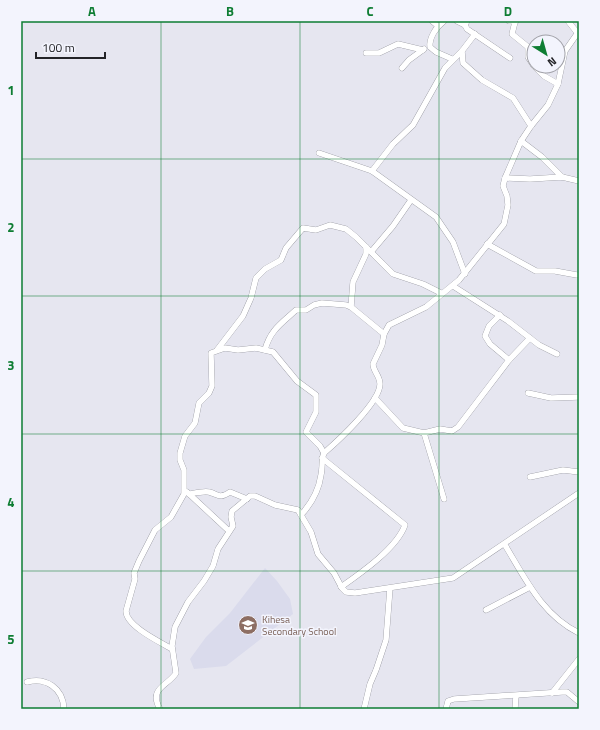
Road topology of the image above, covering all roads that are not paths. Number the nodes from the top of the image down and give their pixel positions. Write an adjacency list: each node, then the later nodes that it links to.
1 (432, 21): 7 (street)
2 (444, 21): 7 (street)
3 (457, 21): 6 (street)
4 (513, 21): 10 (street)
5 (568, 21): 8 (street)
6 (466, 23): 9 (street)
7 (438, 26): 11 (street)
8 (578, 33): 19 (street)
9 (475, 34): 13 (street); 15 (street)
10 (526, 45)
11 (430, 47): 12 (street); 16 (street)
12 (423, 50): 14 (street); 17 (street)
13 (462, 51): 16 (street); 20 (street)
14 (366, 53)
15 (510, 58)
16 (452, 59): 23 (street)
17 (402, 68)
18 (542, 74): 19 (street)
19 (558, 84): 20 (street)
20 (530, 126): 21 (street)
21 (521, 141): 24 (street); 25 (street)
22 (319, 153): 23 (street)
23 (372, 171): 27 (street)
24 (562, 177): 25 (street); 26 (street)
25 (505, 178): 28 (street)
26 (579, 181)
27 (411, 200): 30 (street); 31 (street)
28 (487, 244): 31 (street); 32 (street)
29 (366, 247): 30 (street); 35 (street); 39 (street)
30 (371, 252): 34 (street)
31 (465, 274): 33 (street)
32 (577, 275)
33 (453, 286): 34 (street); 36 (street)
34 (441, 293): 37 (street)
35 (351, 307): 37 (street); 40 (street)
36 (500, 315): 38 (street); 42 (street)
37 (384, 334): 45 (street)
38 (530, 338): 41 (street); 42 (street)
39 (217, 350): 40 (street); 50 (street)
40 (265, 350): 47 (street)
41 (557, 354)
42 (509, 360): 46 (street)
43 (528, 393): 44 (street)
44 (579, 397)
45 (375, 398): 46 (street); 47 (street)
46 (424, 433): 53 (street)
47 (323, 455): 54 (street); 57 (street)
48 (579, 472): 49 (street)
49 (530, 477)
50 (187, 492): 52 (street); 55 (street); 62 (street)
51 (579, 493): 56 (street)
52 (247, 499): 54 (street); 55 (street)
53 (444, 499)
54 (301, 515): 57 (street)
55 (229, 531): 62 (street)
56 (505, 545): 58 (street); 59 (street)
57 (341, 587): 59 (street)
58 (530, 587): 60 (street); 61 (street)
59 (390, 588): 70 (street)
60 (486, 610)
61 (579, 633)
62 (172, 649): 69 (street)
63 (579, 660): 65 (street)
64 (26, 682): 68 (street)
65 (552, 693): 66 (street); 67 (street)
66 (516, 696): 71 (street); 72 (street)
67 (579, 702)
68 (64, 709)
69 (160, 709)
70 (364, 709)
71 (446, 709)
72 (515, 709)

